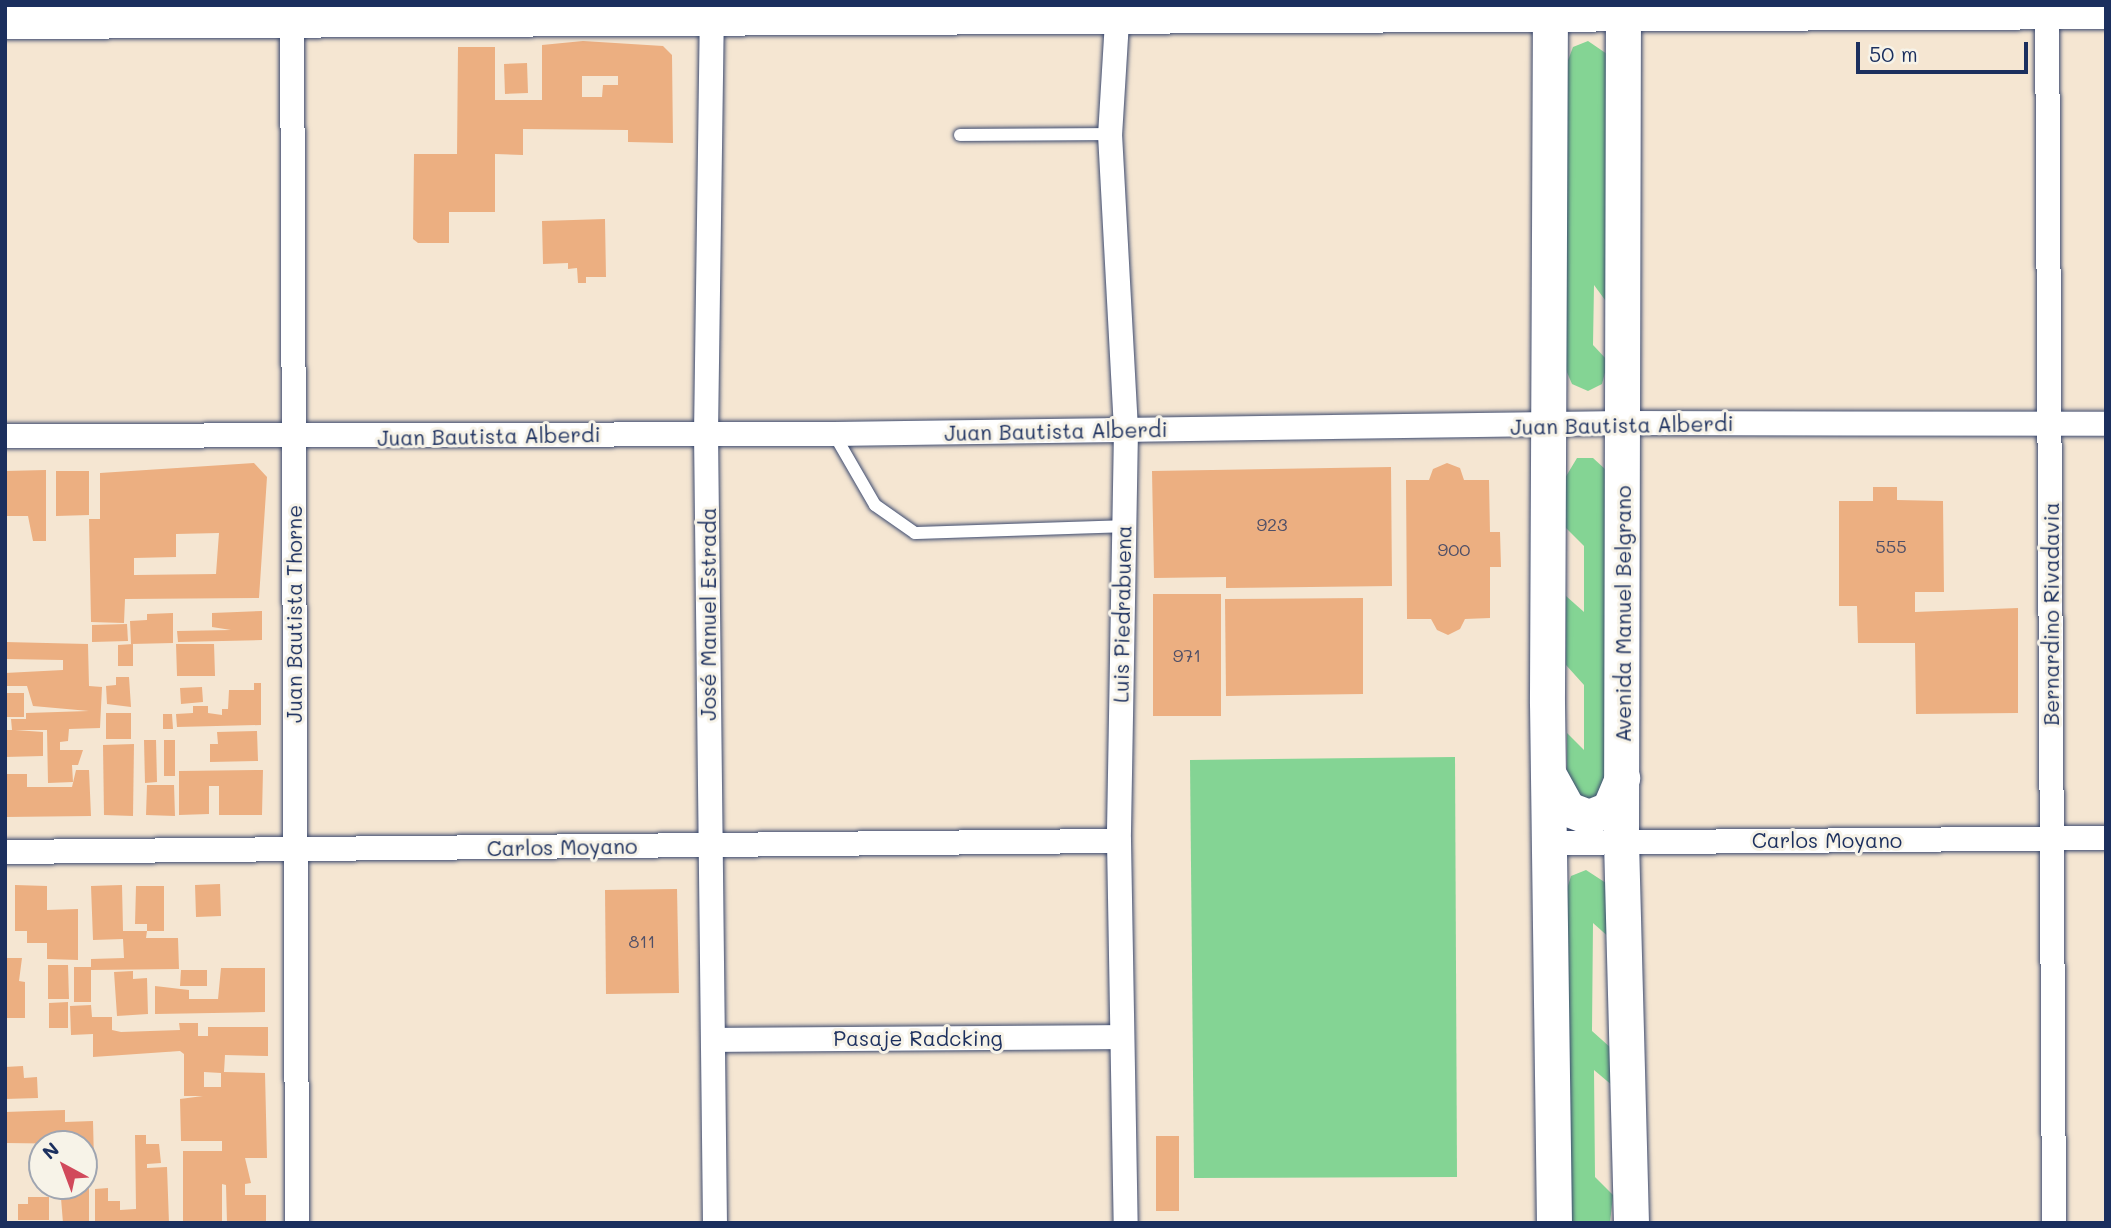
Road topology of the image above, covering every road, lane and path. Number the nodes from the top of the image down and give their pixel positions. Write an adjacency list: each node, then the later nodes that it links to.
1 (1623, 9): 2 (street); 3 (street); 11 (main road, Avenida Manuel Belgrano)
2 (1550, 10): 6 (street); 14 (main road)
3 (2047, 10): 7 (street); 13 (street, Bernardino Rivadavia)
4 (292, 12): 5 (street); 8 (street); 19 (street, Juan Bautista Thorne)
5 (712, 12): 6 (street); 16 (street, José Manuel Estrada)
6 (1118, 12): 9 (street, Luis Piedrabuena)
7 (2106, 13)
8 (5, 23)
9 (1110, 134): 10 (lane); 15 (street, Luis Piedrabuena)
10 (960, 135)
11 (1624, 423): 13 (street, Juan Bautista Alberdi); 14 (street, Juan Bautista Alberdi); 22 (main road, Avenida Manuel Belgrano)
12 (2106, 424): 13 (street, Juan Bautista Alberdi)
13 (2050, 425): 24 (street, Bernardino Rivadavia)
14 (1547, 426): 15 (street, Juan Bautista Alberdi); 21 (main road)
15 (1126, 430): 17 (street, Juan Bautista Alberdi); 20 (street, Luis Piedrabuena)
16 (706, 432): 17 (street, Juan Bautista Alberdi); 19 (street, Juan Bautista Alberdi); 28 (street, José Manuel Estrada)
17 (834, 434): 20 (lane)
18 (5, 436): 19 (street, Juan Bautista Alberdi)
19 (294, 439): 29 (street, Juan Bautista Thorne)
20 (1123, 526): 25 (street, Luis Piedrabuena)
21 (1549, 775): 22 (main road); 27 (main road)
22 (1622, 778): 26 (main road, Avenida Manuel Belgrano)
23 (2106, 838): 24 (street, Carlos Moyano)
24 (2052, 839): 26 (street, Carlos Moyano); 38 (street, Bernardino Rivadavia)
25 (1119, 841): 28 (street, Carlos Moyano); 31 (street, Luis Piedrabuena)
26 (1621, 841): 27 (street, Carlos Moyano); 37 (main road, Avenida Manuel Belgrano)
27 (1549, 843): 36 (main road)
28 (709, 845): 29 (street, Carlos Moyano); 32 (street, José Manuel Estrada)
29 (292, 850): 30 (street, Carlos Moyano); 33 (street, Juan Bautista Thorne)
30 (5, 852)
31 (1119, 1037): 32 (street, Pasaje Radcking); 35 (street, Luis Piedrabuena)
32 (716, 1040): 34 (street, José Manuel Estrada)
33 (297, 1223)
34 (715, 1223)
35 (1125, 1223)
36 (1553, 1223)
37 (1631, 1223)
38 (2054, 1223)

